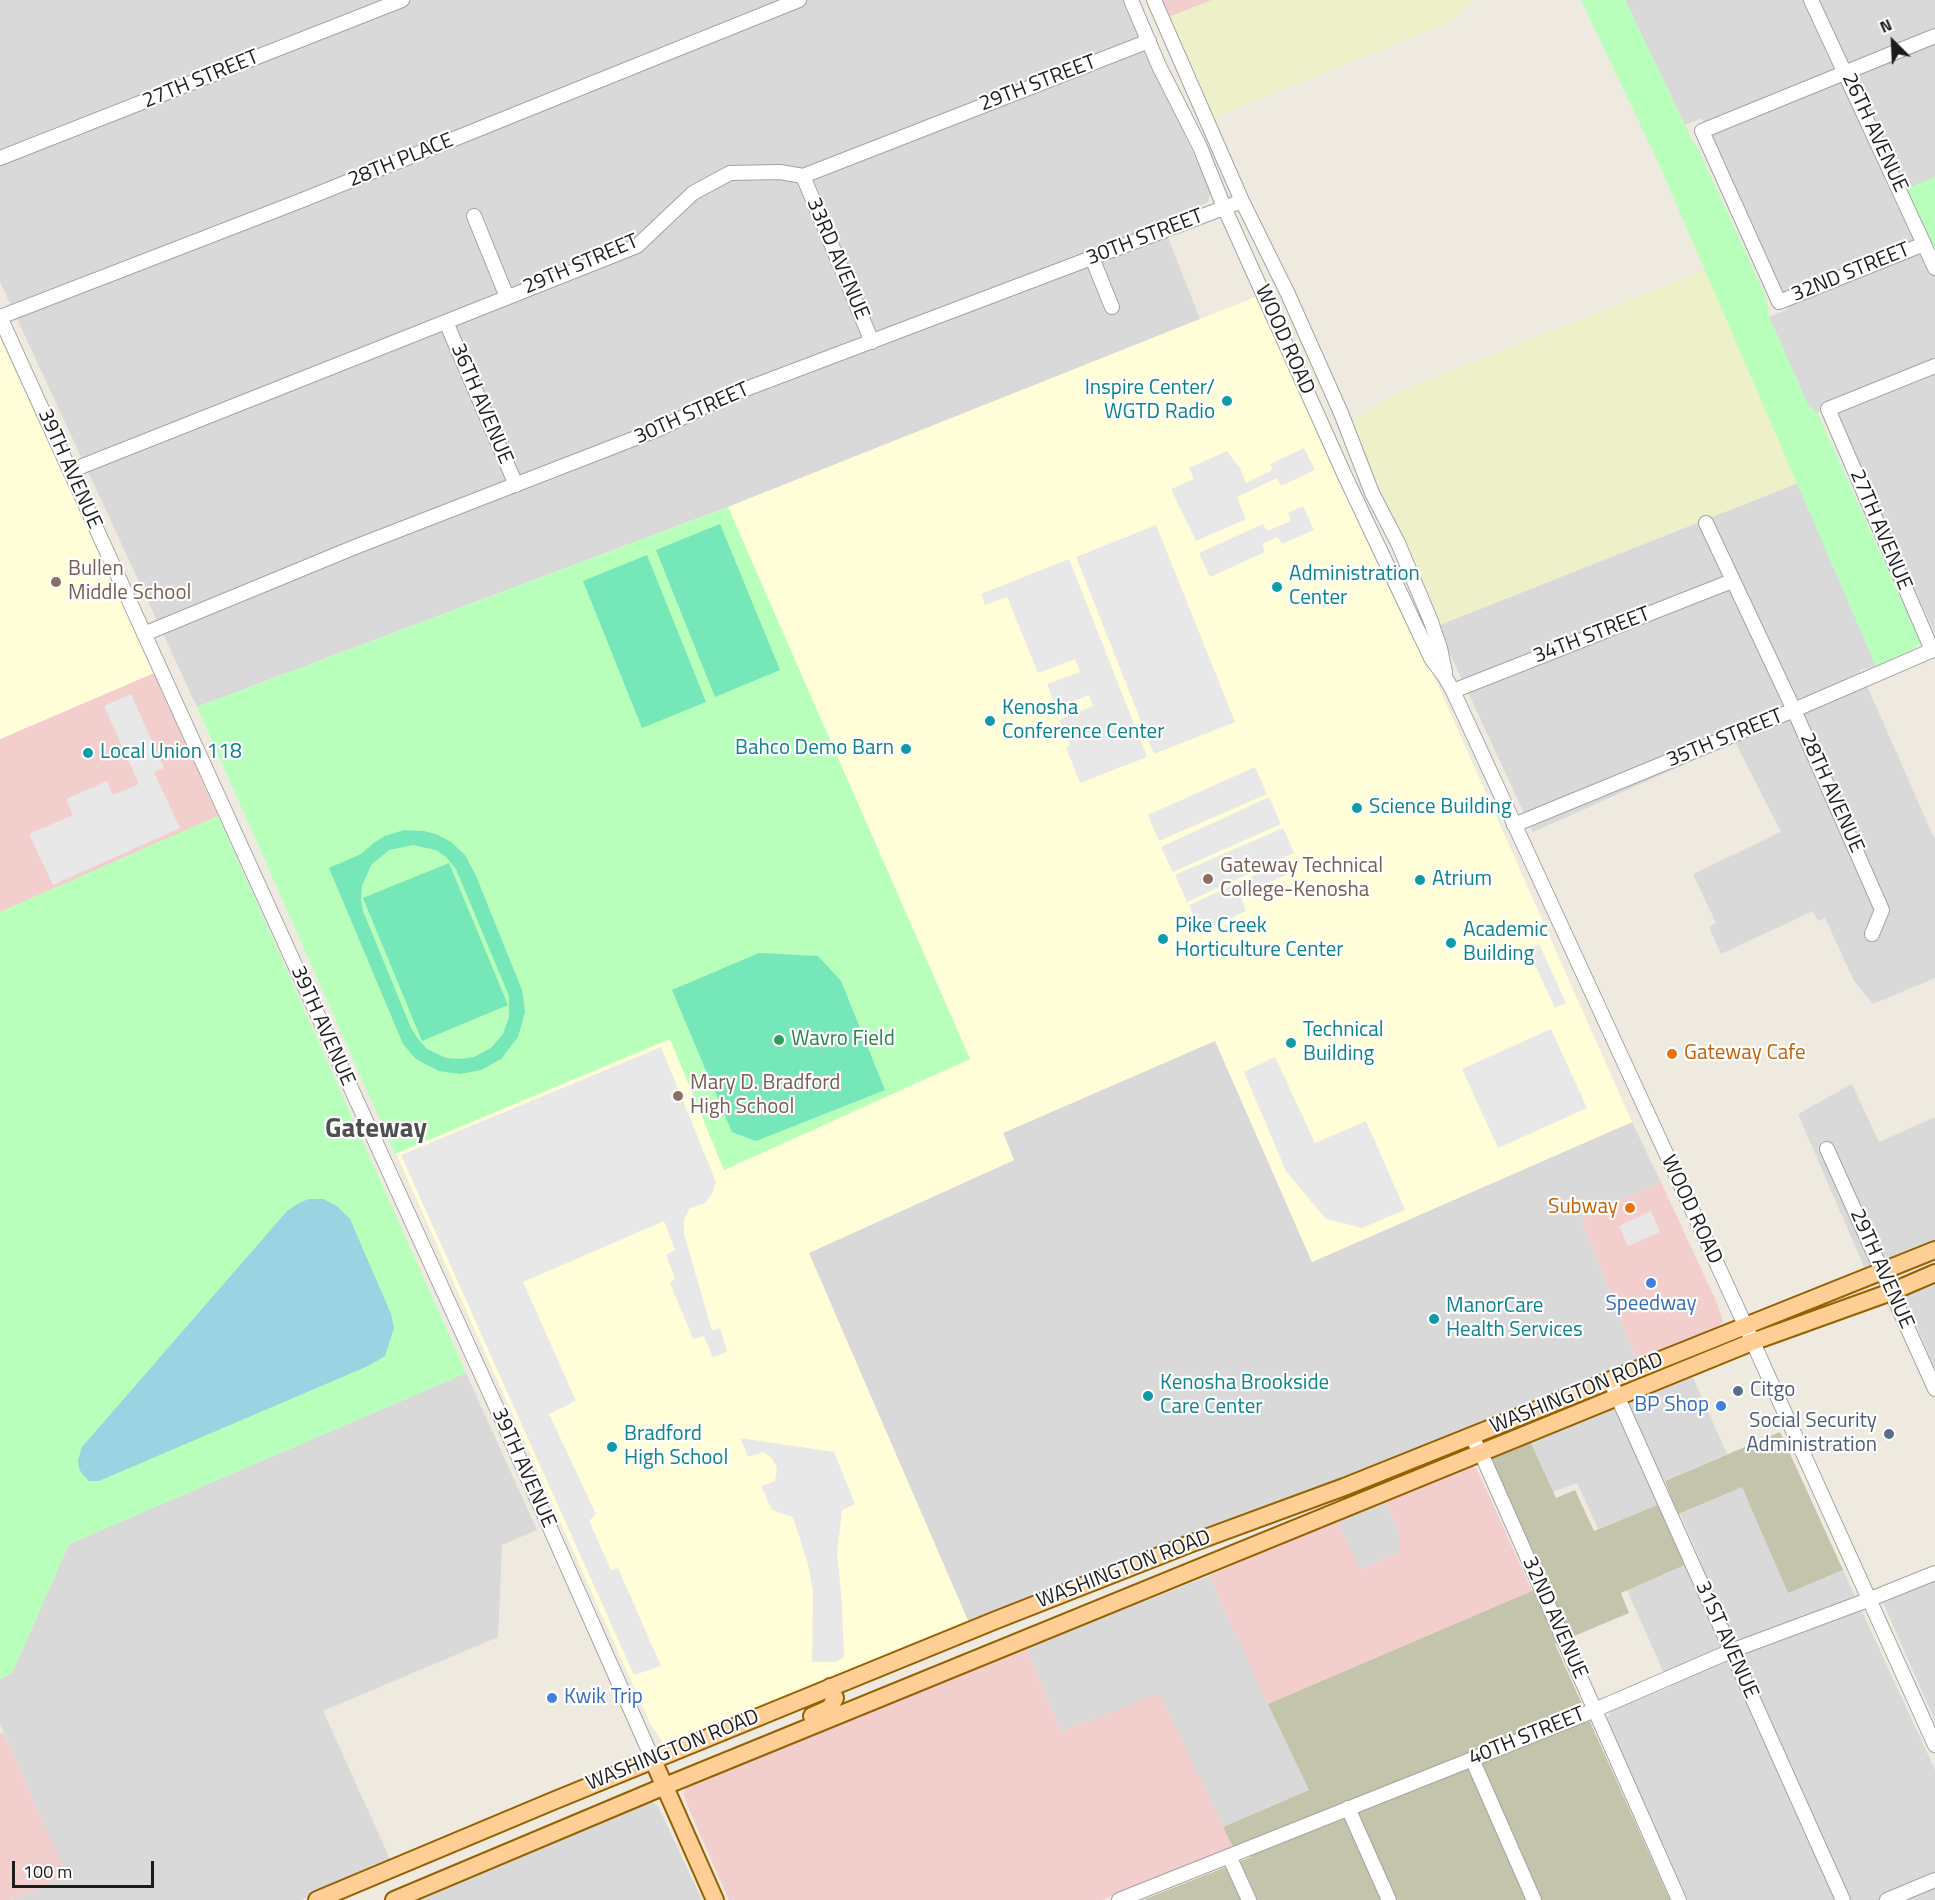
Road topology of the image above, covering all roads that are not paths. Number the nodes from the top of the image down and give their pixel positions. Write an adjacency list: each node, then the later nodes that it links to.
1 (402, 0): 9 (street, 27TH STREET)
2 (800, 0): 19 (street, 28TH PLACE)
3 (1131, 0): 7 (street, WOOD ROAD)
4 (1154, 0): 11 (street, WOOD ROAD)
5 (1811, 0): 8 (street, 26TH AVENUE)
6 (1935, 36): 8 (street)
7 (1149, 41): 10 (street, 29TH STREET); 12 (street, WOOD ROAD)
8 (1846, 72): 14 (street, 26TH AVENUE); 14 (street, 32ND STREET)
9 (0, 158)
10 (803, 176): 17 (street, 29TH STREET); 21 (street, 33RD AVENUE)
11 (1242, 201): 12 (street, 30TH STREET); 29 (street, WOOD ROAD)
12 (1224, 207): 15 (street, 30TH STREET); 29 (street, WOOD ROAD)
13 (474, 216): 17 (street)
14 (1924, 244): 16 (street, 26TH AVENUE)
15 (1092, 258): 18 (street); 21 (street, 30TH STREET)
16 (1935, 268)
17 (507, 297): 20 (street, 29TH STREET)
18 (1112, 307)
19 (0, 317): 23 (street, 39TH AVENUE)
20 (447, 322): 23 (street, 29TH STREET); 24 (street, 36TH AVENUE)
21 (872, 342): 24 (street, 30TH STREET)
22 (1935, 366): 28 (street, 27TH AVENUE)
23 (70, 471): 27 (street, 39TH AVENUE)
24 (516, 485): 27 (street, 30TH STREET)
25 (1706, 523): 26 (street, 28TH AVENUE)
26 (1732, 581): 30 (street, 34TH STREET); 31 (street, 28TH AVENUE)
27 (144, 634): 55 (street, 39TH AVENUE)
28 (1934, 650): 31 (street, 35TH STREET)
29 (1445, 677): 30 (street, WOOD ROAD)
30 (1453, 691): 32 (street, WOOD ROAD)
31 (1794, 710): 32 (street, 35TH STREET); 33 (street, 28TH AVENUE)
32 (1514, 825): 39 (street, WOOD ROAD)
33 (1872, 934)
34 (1827, 1149): 36 (street, 29TH AVENUE)
35 (1935, 1250): 36 (main road, WASHINGTON ROAD)
36 (1882, 1272): 38 (street, 29TH AVENUE); 39 (main road, WASHINGTON ROAD)
37 (1935, 1273): 38 (main road, WASHINGTON ROAD)
38 (1891, 1292): 39 (main road, WASHINGTON ROAD); 41 (street, 29TH AVENUE)
39 (1749, 1335): 40 (main road, WASHINGTON ROAD); 42 (main road, WASHINGTON ROAD); 48 (street, WOOD ROAD)
40 (1610, 1380): 42 (street, 31ST AVENUE); 43 (main road, WASHINGTON ROAD)
41 (1935, 1389)
42 (1618, 1398): 44 (main road, WASHINGTON ROAD); 49 (street, 31ST AVENUE)
43 (1471, 1436): 44 (street, 32ND AVENUE); 45 (main road, WASHINGTON ROAD)
44 (1481, 1453): 46 (main road, WASHINGTON ROAD); 51 (street, 32ND AVENUE)
45 (1409, 1461): 46 (main road); 50 (main road, WASHINGTON ROAD)
46 (1418, 1479): 52 (main road, WASHINGTON ROAD)
47 (1935, 1573): 48 (street, 40TH STREET)
48 (1868, 1600): 49 (street, 40TH STREET); 53 (street, WOOD ROAD)
49 (1731, 1651): 51 (street, 40TH STREET); 68 (street, 31ST AVENUE)
50 (830, 1687): 52 (main road); 55 (main road, WASHINGTON ROAD)
51 (1594, 1710): 54 (street, 40TH STREET); 67 (street, 32ND AVENUE)
52 (766, 1745): 56 (main road, WASHINGTON ROAD)
53 (1935, 1745)
54 (1472, 1759): 57 (street, 40TH STREET); 66 (street)
55 (652, 1760): 56 (main road, 39TH AVENUE); 60 (main road, WASHINGTON ROAD)
56 (665, 1786): 61 (main road, WASHINGTON ROAD); 62 (main road, 39TH AVENUE)
57 (1348, 1808): 58 (street, 40TH STREET); 65 (street)
58 (1229, 1856): 63 (street, 40TH STREET); 64 (street)
59 (1935, 1880): 69 (street)
60 (317, 1900)
61 (394, 1900)
62 (715, 1900)
63 (1119, 1900)
64 (1249, 1900)
65 (1389, 1900)
66 (1534, 1900)
67 (1679, 1900)
68 (1843, 1900)
69 (1887, 1900)

